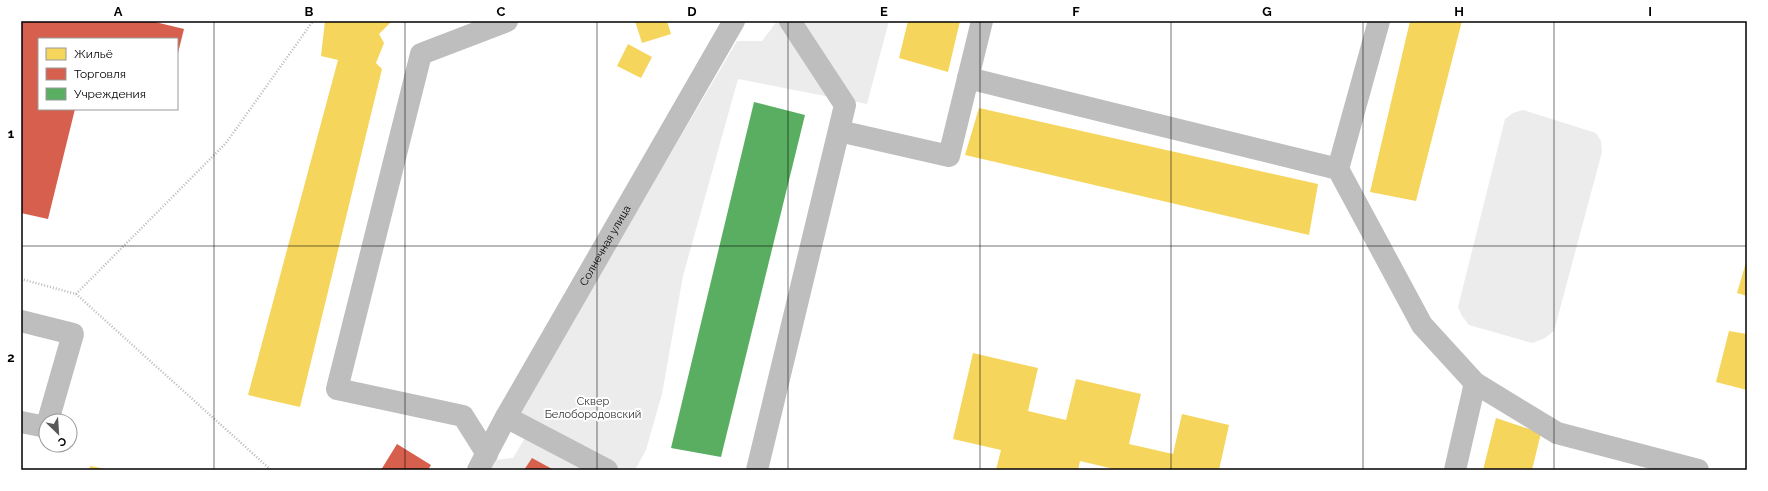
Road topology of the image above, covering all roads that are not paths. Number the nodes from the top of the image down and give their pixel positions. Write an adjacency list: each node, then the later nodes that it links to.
1 (507, 21): 15 (street)
2 (734, 21): 12 (street, Солнечная улица)
3 (790, 21): 7 (street)
4 (982, 21): 6 (street)
5 (1379, 21): 8 (street)
6 (968, 78): 7 (street); 8 (street)
7 (839, 131): 17 (street)
8 (1338, 169): 10 (street)
9 (21, 321): 11 (street)
10 (1475, 383): 18 (street); 19 (street)
11 (50, 413)
12 (506, 417): 15 (street, Солнечная улица); 16 (street)
13 (21, 422): 14 (street)
14 (38, 426)
15 (482, 462)
16 (607, 470)
17 (757, 470)
18 (1455, 470)
19 (1698, 470)

